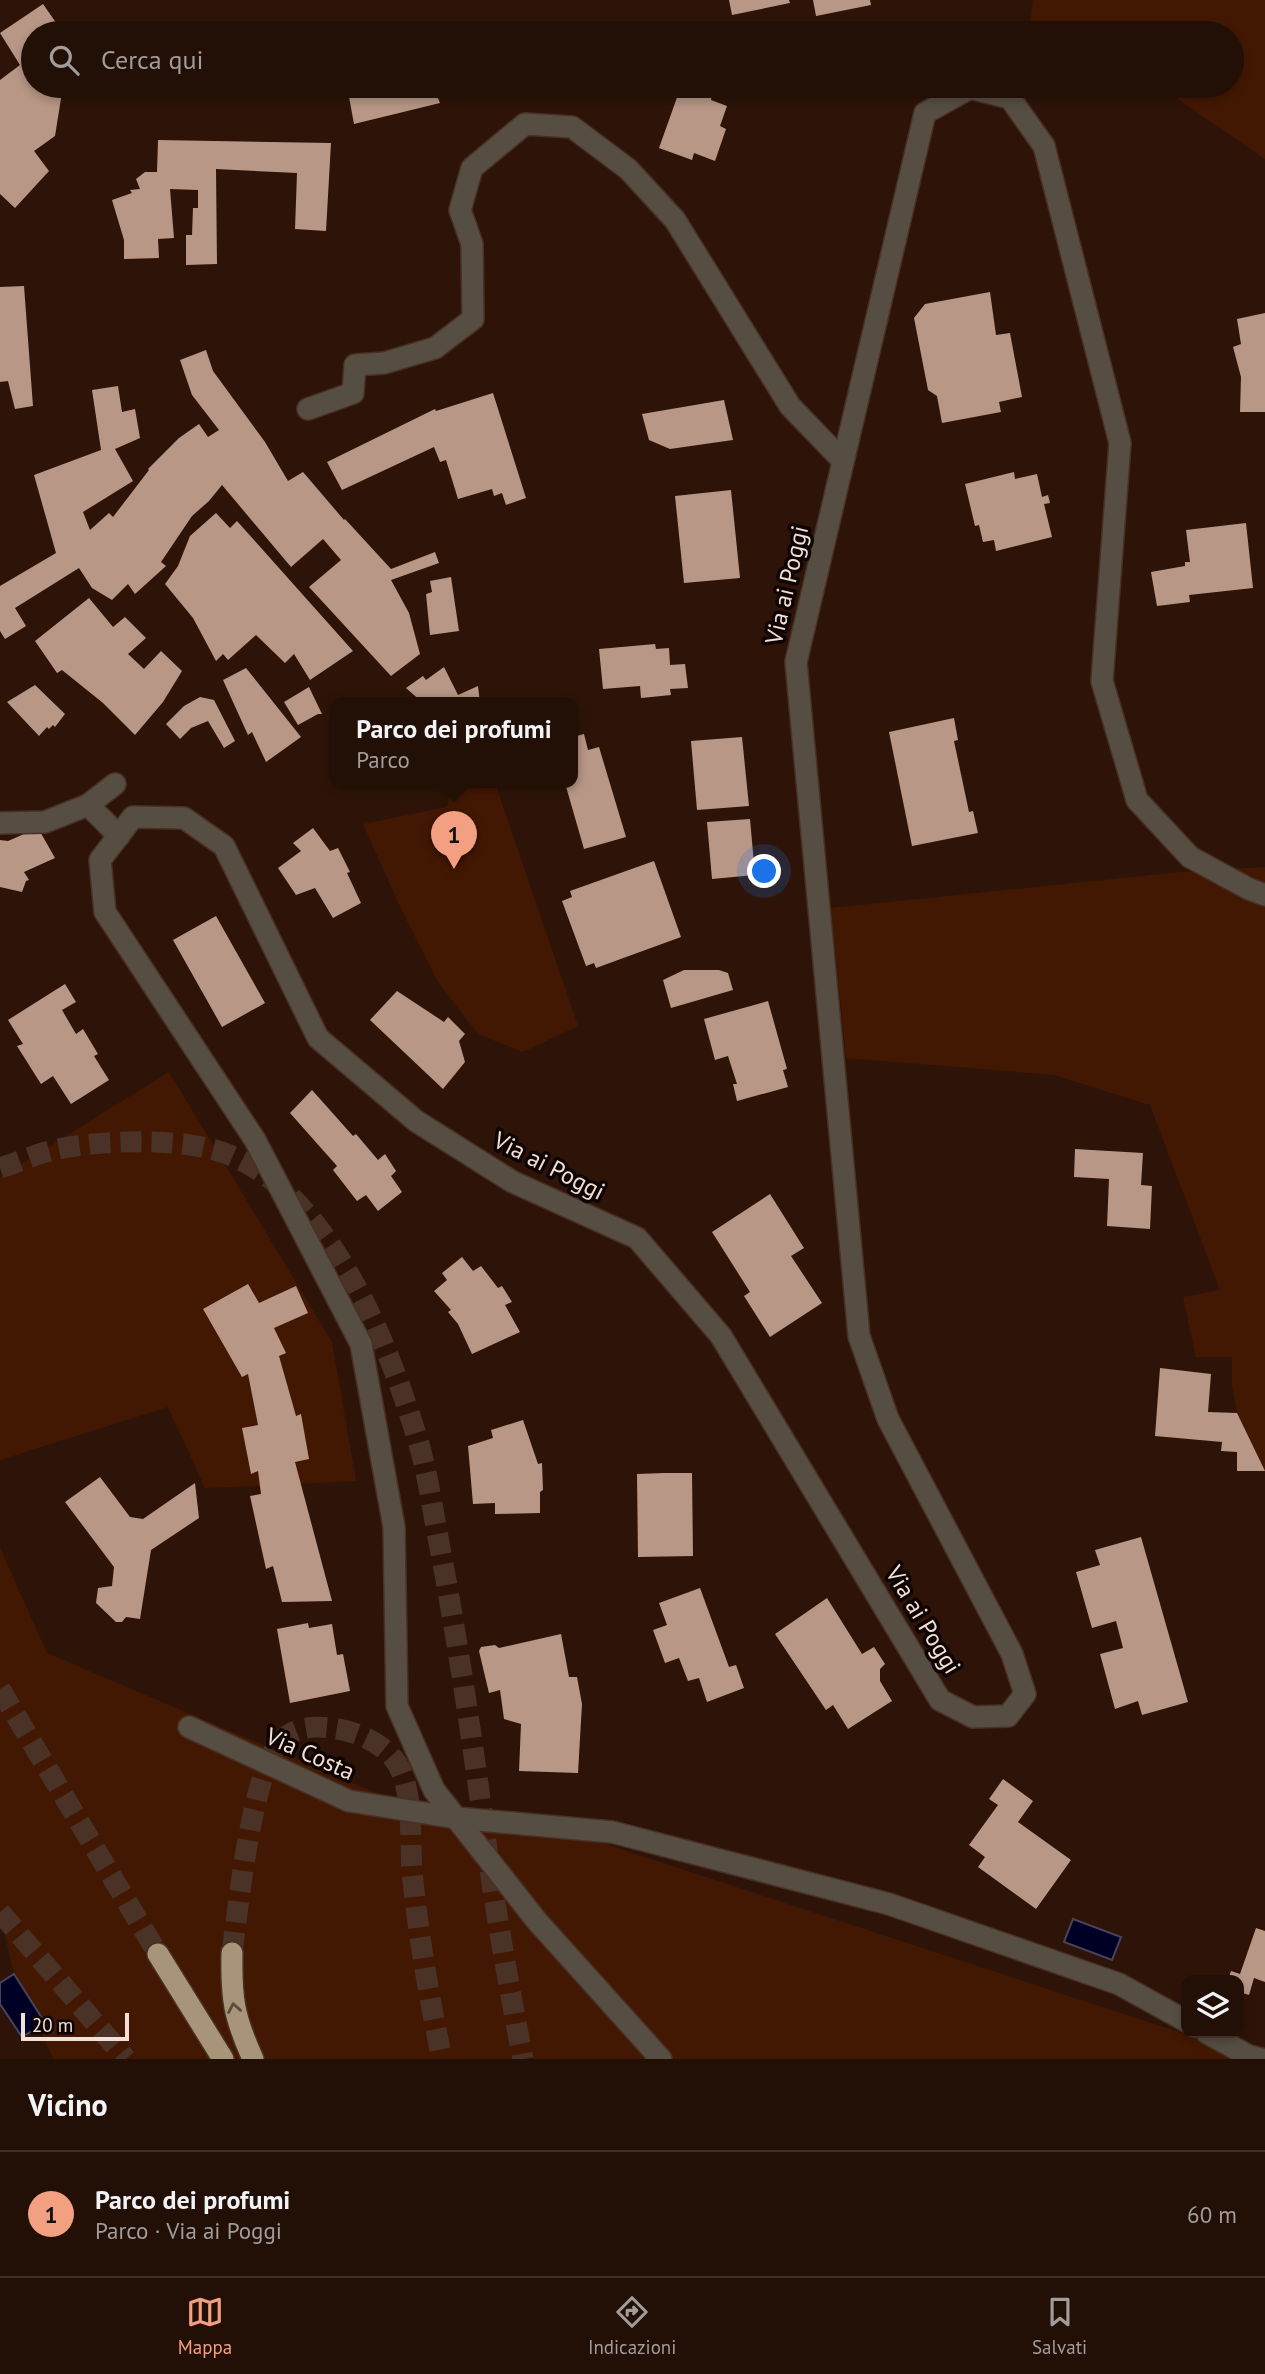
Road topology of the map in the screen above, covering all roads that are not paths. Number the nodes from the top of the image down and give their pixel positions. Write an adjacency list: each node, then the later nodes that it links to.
1 (951, 98): 4 (street, Via ai Poggi)
2 (1010, 98): 9 (street, Via ai Poggi)
3 (307, 409): 4 (street)
4 (843, 461): 8 (street, Via ai Poggi)
5 (115, 784): 6 (street)
6 (88, 805): 7 (street); 8 (street)
7 (0, 823)
8 (119, 836): 11 (street, Via ai Poggi)
9 (1265, 895)
10 (189, 1727): 11 (street, Via Costa)
11 (456, 1818): 14 (street, Via Costa); 18 (street, Via ai Poggi)
12 (232, 1953): 17 (highway, one-way to 12)
13 (158, 1954): 16 (highway)
14 (1181, 2018)
15 (1216, 2038): 19 (street)
16 (223, 2059)
17 (253, 2059)
18 (661, 2059)
19 (1261, 2059)

